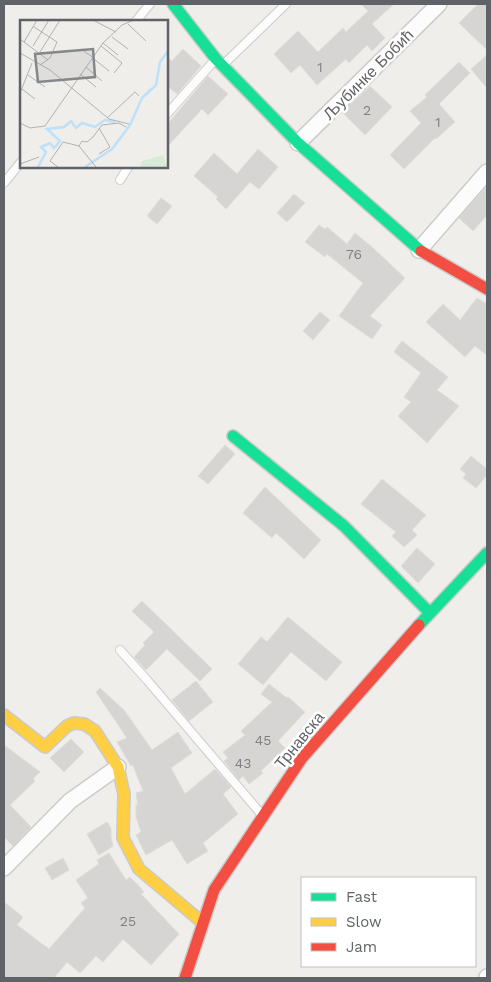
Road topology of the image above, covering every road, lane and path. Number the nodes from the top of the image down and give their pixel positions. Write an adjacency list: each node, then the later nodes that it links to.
1 (150, 4): 5 (lane)
2 (173, 4): 6 (street)
3 (286, 4): 6 (lane)
4 (439, 4): 8 (street, Љубинке Бобић)
5 (137, 20)
6 (219, 62): 7 (lane); 8 (street)
7 (168, 113)
8 (298, 143): 14 (street)
9 (20, 163): 13 (lane)
10 (128, 168): 12 (lane)
11 (487, 172): 14 (street)
12 (120, 180)
13 (4, 183)
14 (419, 250): 15 (street)
15 (487, 289)
16 (233, 436): 18 (street)
17 (487, 553): 18 (street, Трнавска)
18 (430, 613): 22 (street, Трнавска)
19 (120, 650): 22 (lane)
20 (4, 715): 21 (street)
21 (118, 767): 23 (street); 24 (street)
22 (263, 816): 24 (street, Трнавска)
23 (4, 868)
24 (203, 923): 25 (street, Трнавска)
25 (189, 975)

